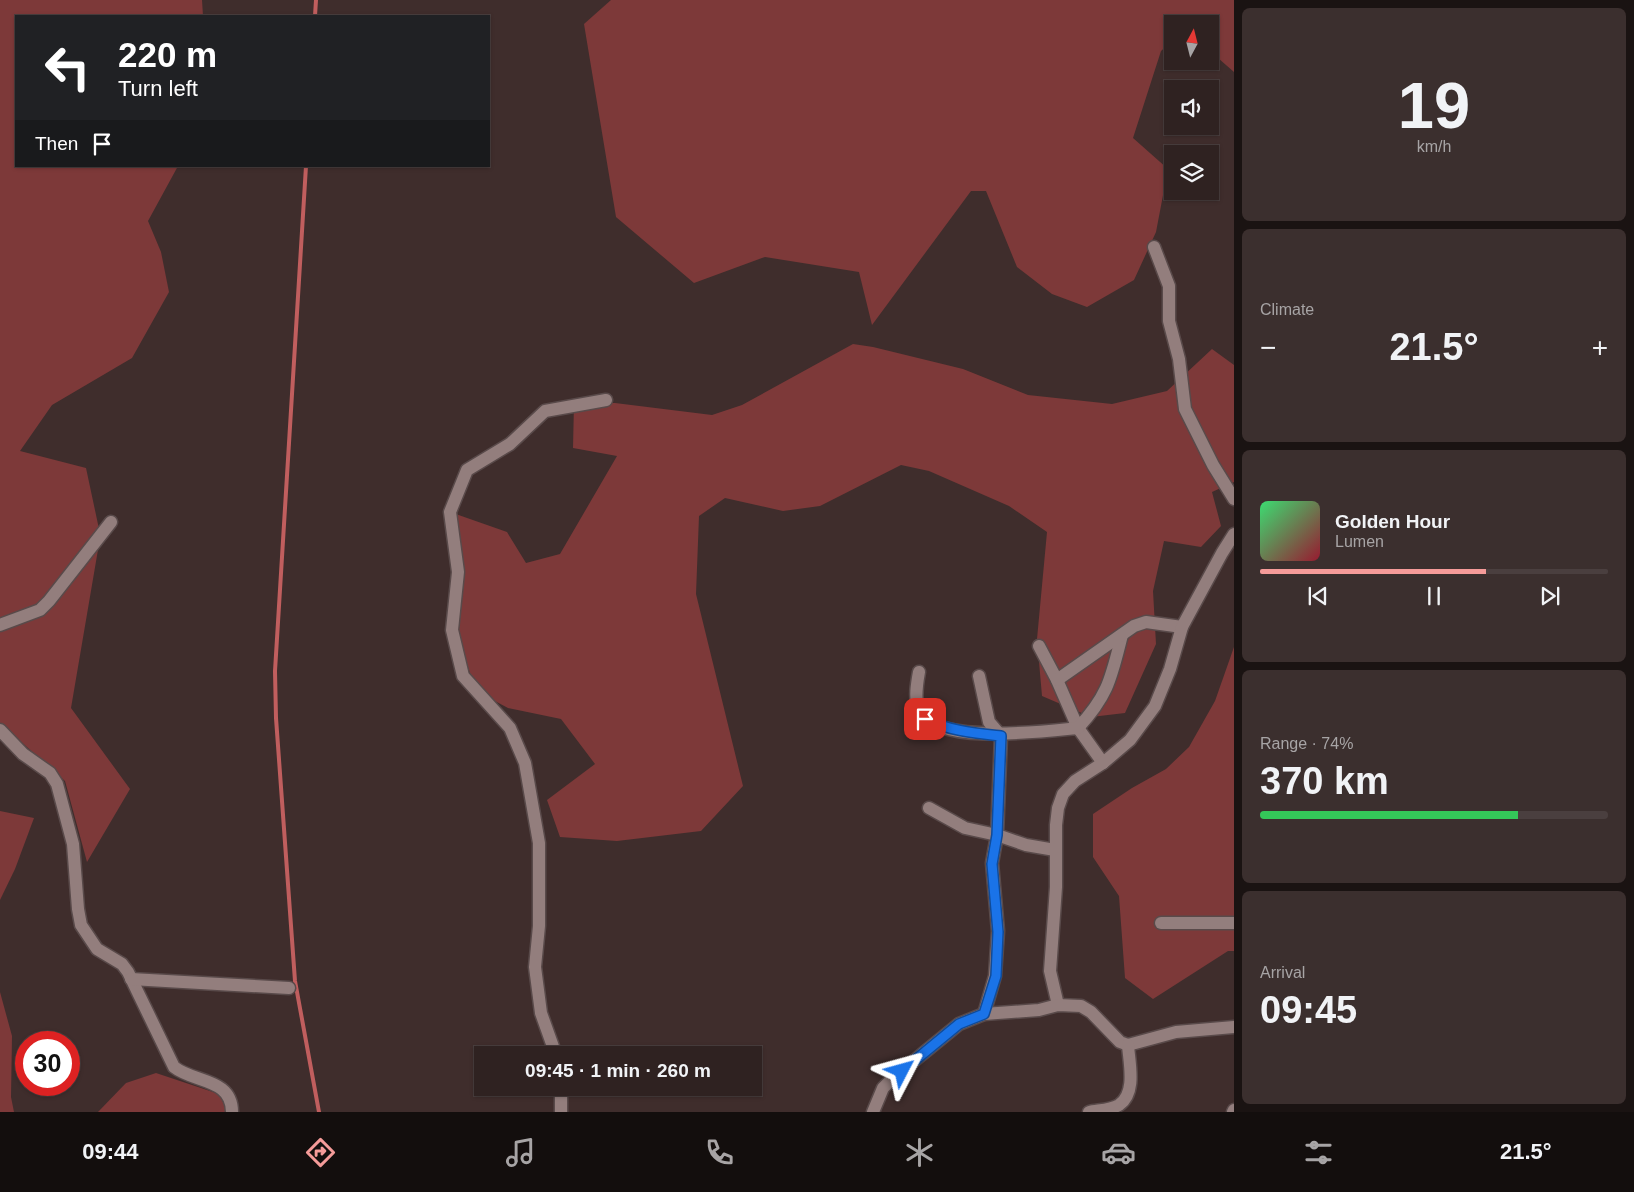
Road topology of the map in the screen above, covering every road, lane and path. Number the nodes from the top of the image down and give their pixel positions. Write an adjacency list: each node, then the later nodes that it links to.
1 (1154, 247): 3 (street)
2 (606, 400): 28 (street)
3 (1234, 499)
4 (111, 522): 6 (street)
5 (1234, 534): 7 (street)
6 (0, 624)
7 (1182, 627): 8 (street); 16 (street)
8 (1122, 635): 12 (street); 13 (street)
9 (1039, 646): 12 (street)
10 (919, 672): 15 (street)
11 (978, 676): 15 (street)
12 (1057, 680): 13 (street)
13 (1078, 728): 15 (street); 16 (street)
14 (0, 730): 22 (street)
15 (1001, 736): 18 (street)
16 (1103, 763): 19 (street)
17 (929, 808): 18 (street)
18 (997, 835): 19 (street); 25 (street)
19 (1056, 850): 24 (street)
20 (1161, 923): 21 (street)
21 (1234, 923)
22 (131, 979): 23 (street); 30 (street)
23 (289, 988)
24 (1058, 1005): 25 (street); 27 (street)
25 (984, 1014): 32 (street)
26 (1234, 1027): 27 (street)
27 (1128, 1045): 33 (street)
28 (553, 1046)
29 (561, 1096): 31 (street)
30 (232, 1112)
31 (561, 1112)
32 (873, 1112)
33 (1089, 1112)

